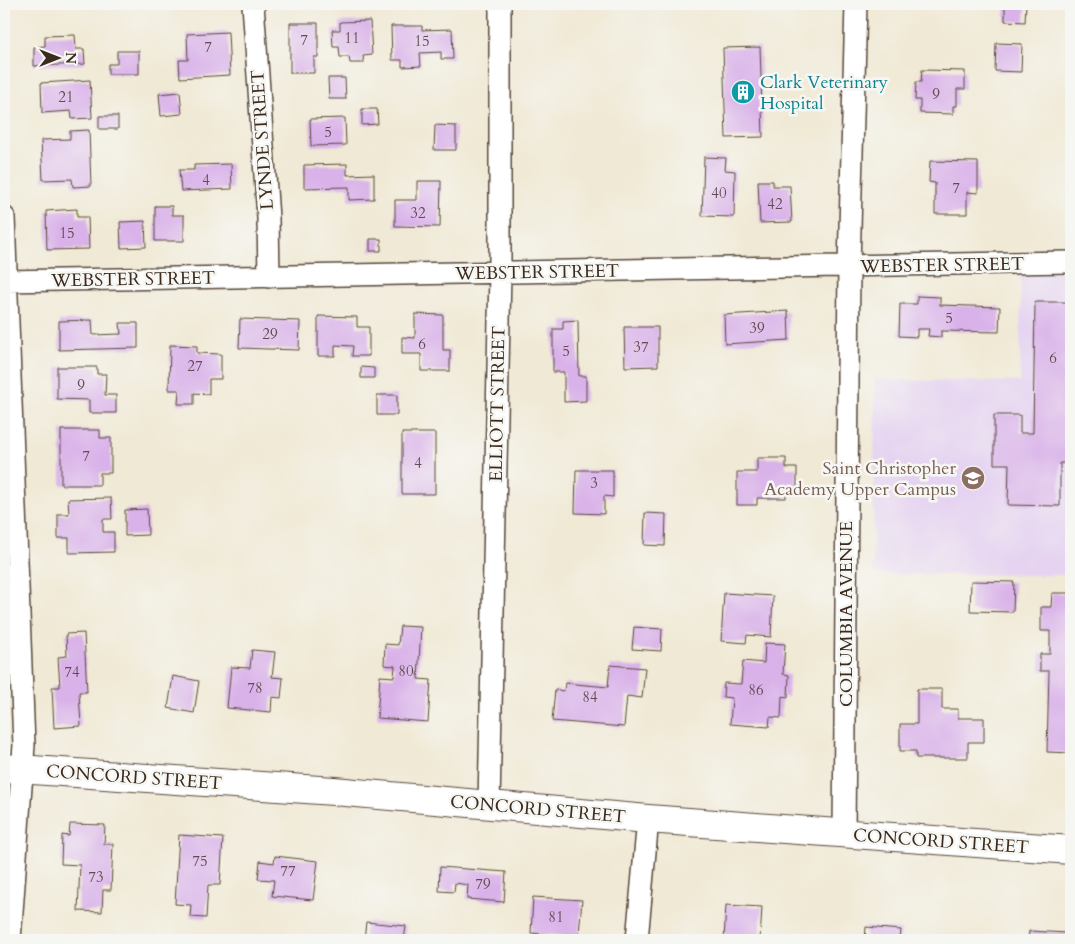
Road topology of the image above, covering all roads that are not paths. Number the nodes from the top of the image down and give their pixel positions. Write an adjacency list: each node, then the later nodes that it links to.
1 (253, 4): 8 (street, LYNDE STREET)
2 (500, 4): 7 (street, ELLIOTT STREET)
3 (856, 4): 6 (street, COLUMBIA AVENUE)
4 (4, 217): 9 (street)
5 (1071, 262): 6 (street, WEBSTER STREET)
6 (849, 266): 7 (street, WEBSTER STREET); 13 (street, COLUMBIA AVENUE)
7 (500, 272): 8 (street, WEBSTER STREET); 11 (street, ELLIOTT STREET)
8 (269, 277): 9 (street, WEBSTER STREET)
9 (5, 281): 10 (street)
10 (13, 768): 11 (main road, CONCORD STREET); 15 (street)
11 (489, 805): 12 (main road, CONCORD STREET)
12 (648, 819): 13 (main road, CONCORD STREET); 16 (street)
13 (844, 834): 14 (main road, CONCORD STREET)
14 (1071, 850)
15 (10, 940)
16 (637, 940)

